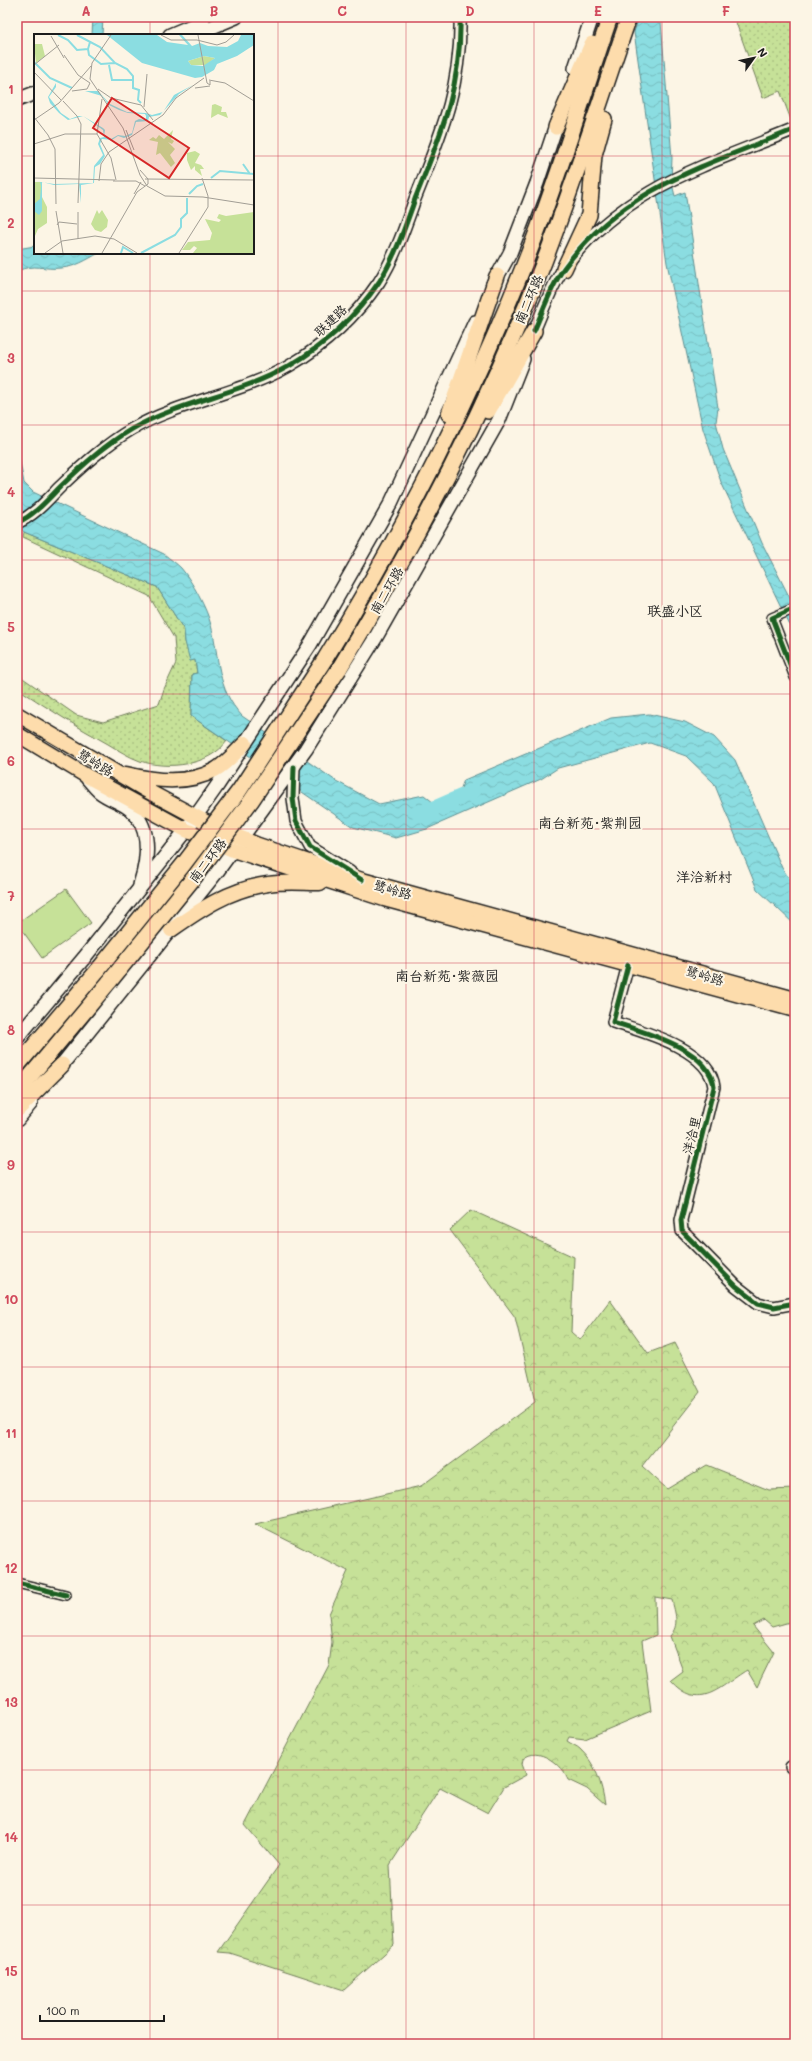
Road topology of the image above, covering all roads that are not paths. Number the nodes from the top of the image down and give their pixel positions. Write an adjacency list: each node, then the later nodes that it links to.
1 (212, 17): 7 (main road)
2 (236, 17): 8 (main road)
3 (460, 17): 20 (street, 联建路)
4 (592, 17): 13 (main road)
5 (609, 17): 13 (highway); 18 (highway, 南二环路)
6 (630, 17): 15 (highway); 19 (highway, 南二环路)
7 (172, 34)
8 (195, 34)
9 (34, 92): 10 (main road)
10 (17, 100)
11 (34, 102): 12 (main road)
12 (17, 110)
13 (556, 127): 16 (main road)
14 (795, 129): 15 (street)
15 (564, 269): 17 (street)
16 (497, 276): 18 (highway); 25 (main road)
17 (534, 331): 19 (highway); 26 (main road)
18 (424, 485): 42 (highway, 南二环路, bridge)
19 (438, 494): 43 (highway, 南二环路, bridge)
20 (17, 523)
21 (795, 608): 22 (street)
22 (795, 677)
23 (17, 714): 27 (main road, 鹭岭路)
24 (17, 734): 28 (main road, 鹭岭路)
25 (246, 743): 27 (main road); 29 (main road)
26 (294, 768): 31 (main road); 33 (street)
27 (110, 771): 29 (main road, 鹭岭路)
28 (85, 775): 30 (main road, 鹭岭路); 35 (main road)
29 (196, 816): 30 (main road); 31 (main road, 鹭岭路)
30 (186, 830): 32 (main road, 鹭岭路); 35 (main road)
31 (242, 839): 32 (main road); 33 (main road, 鹭岭路)
32 (233, 850): 34 (main road, 鹭岭路); 36 (main road)
33 (362, 880): 38 (main road, 鹭岭路)
34 (332, 882): 36 (main road); 37 (main road, 鹭岭路)
35 (137, 893): 40 (main road)
36 (171, 930): 41 (main road)
37 (628, 965): 39 (main road, 鹭岭路); 46 (street, 洋洽里)
38 (795, 999)
39 (795, 1010)
40 (17, 1038)
41 (62, 1065): 44 (highway); 45 (main road)
42 (17, 1066)
43 (17, 1092)
44 (17, 1110)
45 (17, 1120)
46 (795, 1303)
47 (17, 1583): 48 (street)
48 (66, 1595)

